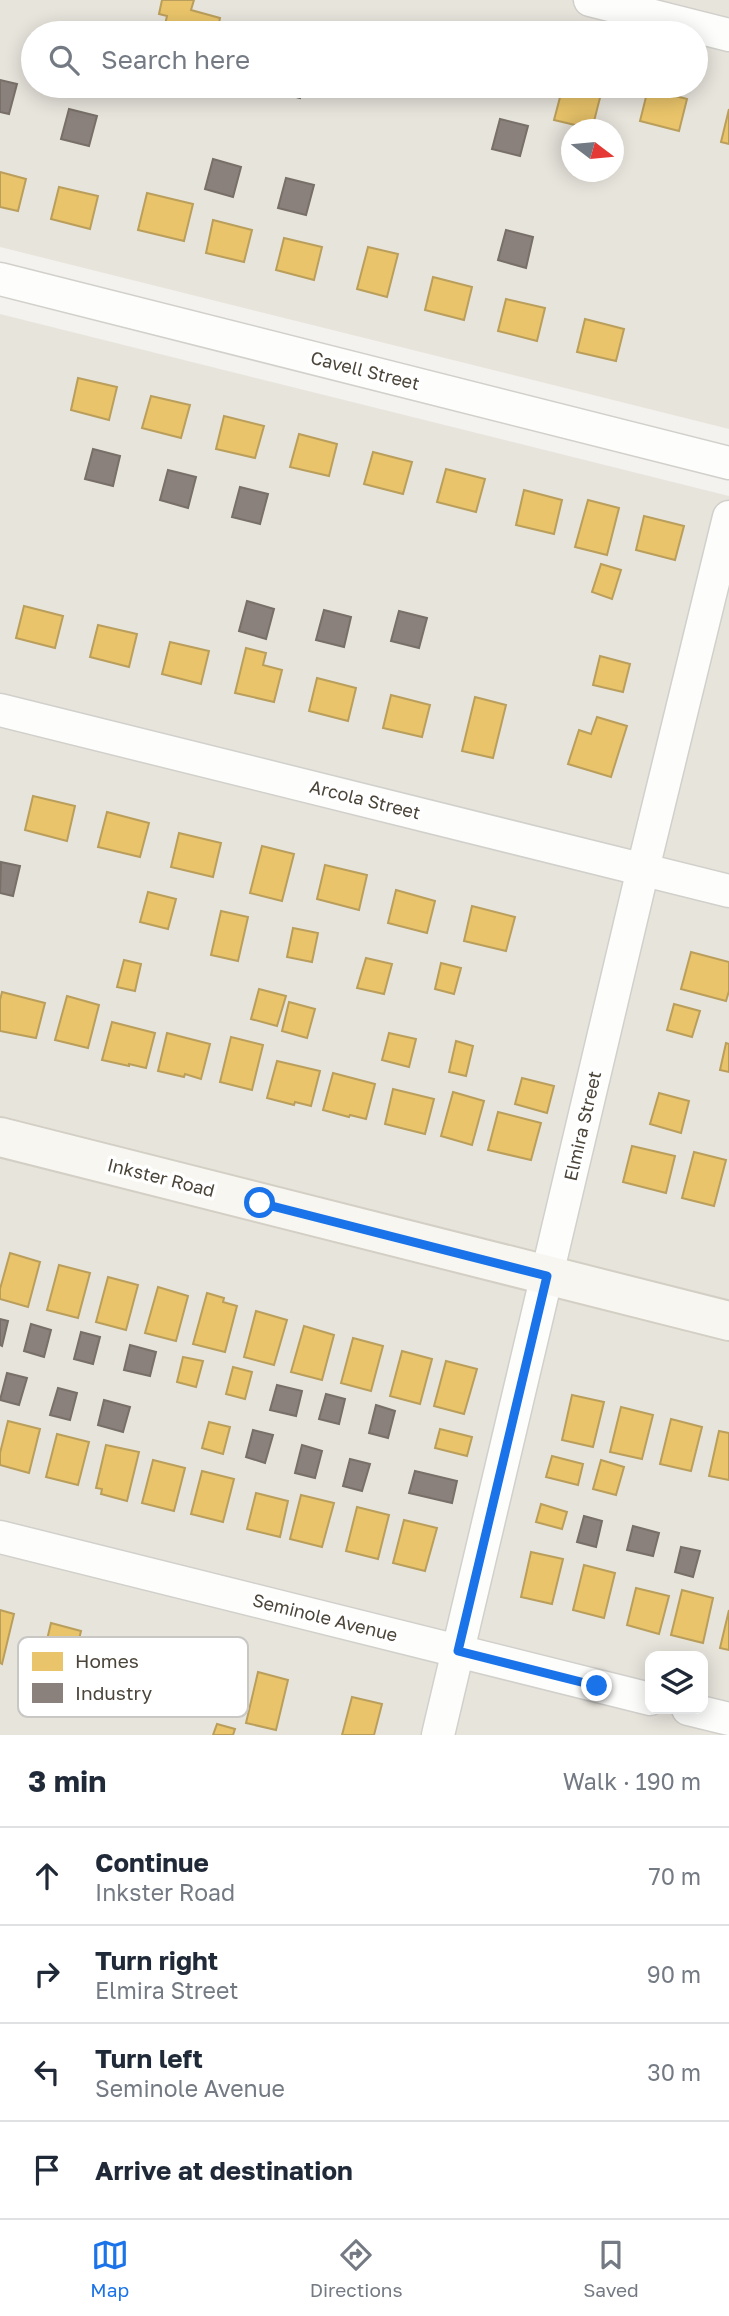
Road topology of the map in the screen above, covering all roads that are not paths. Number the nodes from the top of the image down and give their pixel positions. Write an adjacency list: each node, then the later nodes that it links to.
1 (590, 0): 2 (street)
2 (673, 21)
3 (708, 30): 4 (street)
4 (729, 35)
5 (0, 279): 6 (street, Cavell Street)
6 (729, 463)
7 (729, 517): 9 (street, Elmira Street)
8 (0, 710): 9 (street, Arcola Street)
9 (643, 869): 10 (street, Arcola Street); 12 (street, Elmira Street)
10 (729, 891)
11 (0, 1136): 12 (main road, Inkster Road)
12 (547, 1276): 13 (main road, Inkster Road); 15 (street, Elmira Street)
13 (729, 1321)
14 (0, 1537): 15 (street, Seminole Avenue)
15 (458, 1651): 16 (street, Seminole Avenue); 19 (street, Elmira Street)
16 (645, 1698)
17 (708, 1714): 18 (street)
18 (729, 1719)
19 (438, 1735)

